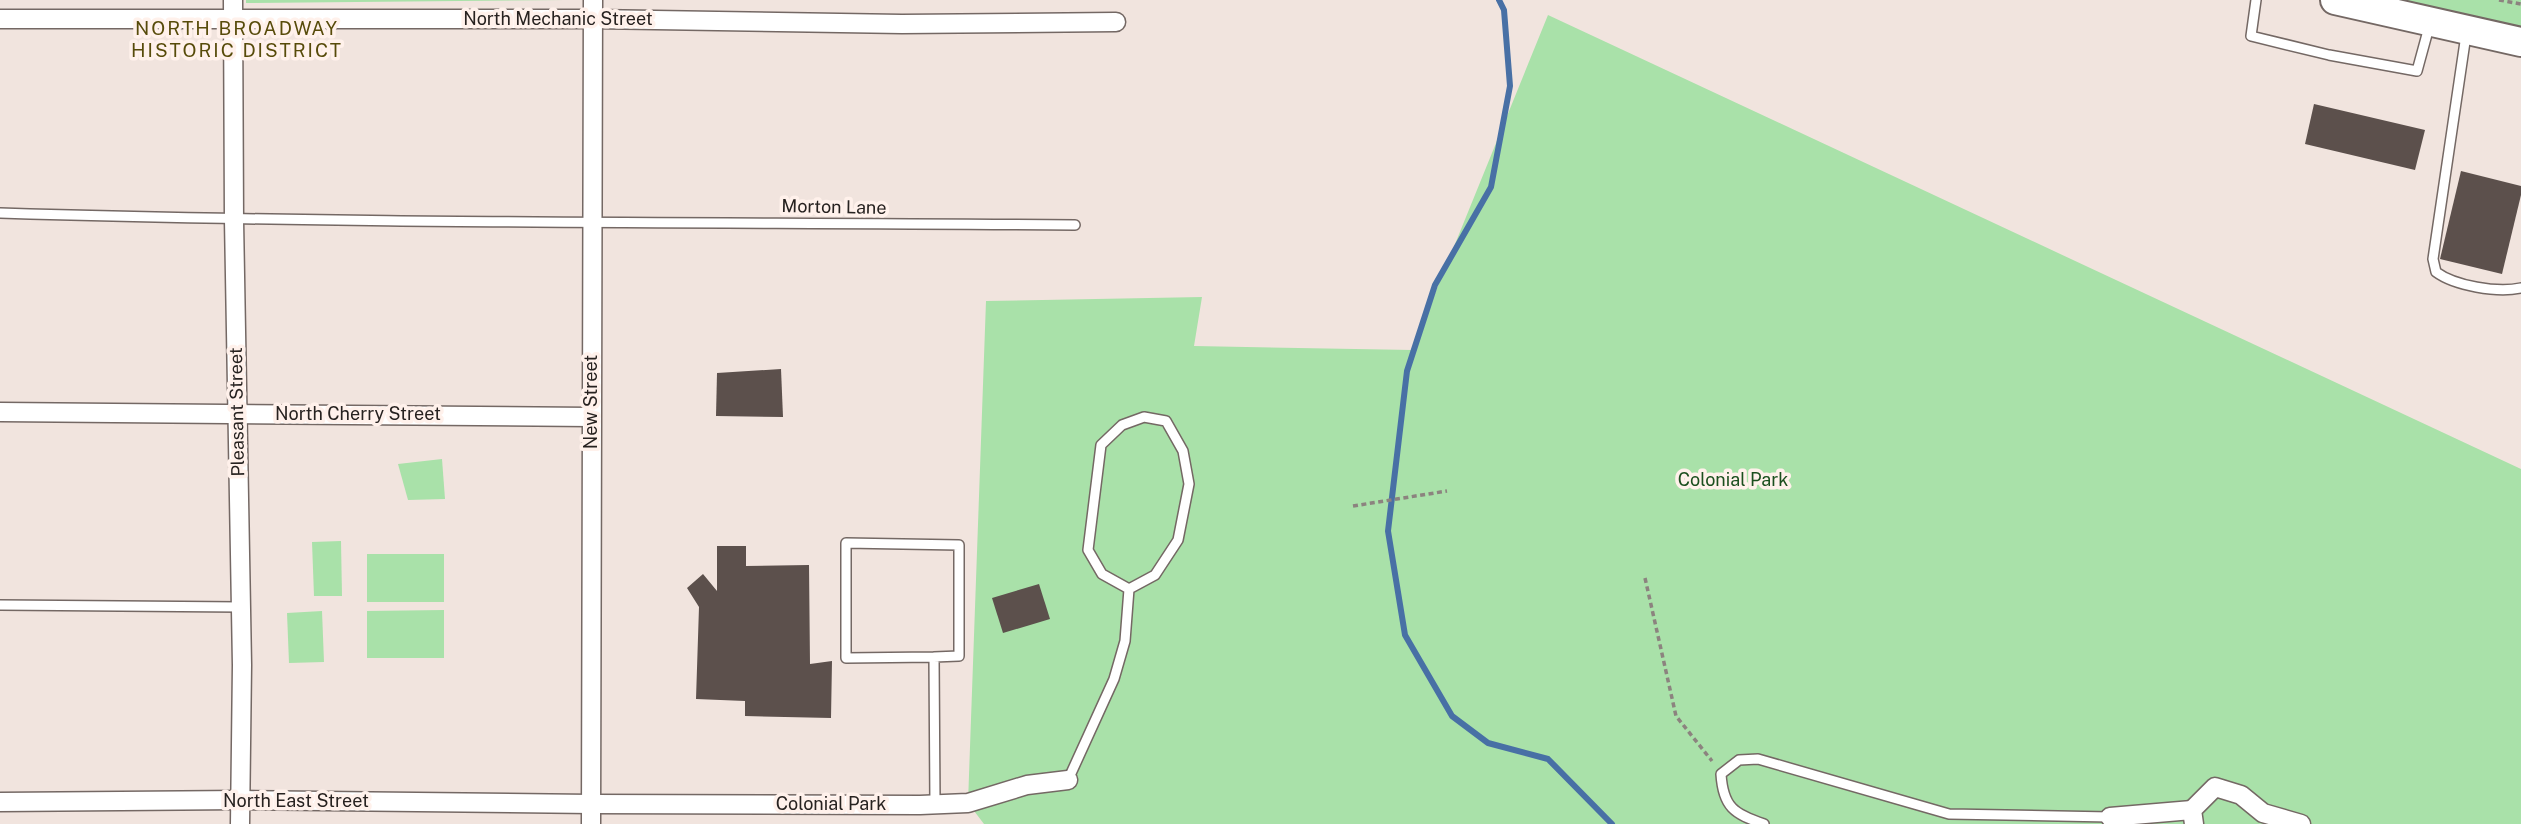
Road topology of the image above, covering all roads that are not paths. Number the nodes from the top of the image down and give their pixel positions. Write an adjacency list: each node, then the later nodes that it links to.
1 (233, 0): 6 (street, Pleasant Street)
2 (593, 0): 7 (street, New Street)
3 (2256, 0): 9 (lane)
4 (2335, 0): 9 (main road)
5 (0, 19): 6 (street, North Mechanic Street)
6 (233, 19): 7 (street, North Mechanic Street); 13 (street, Pleasant Street)
7 (593, 19): 8 (street, North Mechanic Street); 14 (street, New Street)
8 (1116, 22)
9 (2430, 22): 10 (main road)
10 (2467, 30): 11 (main road); 16 (lane)
11 (2521, 42)
12 (0, 214): 13 (lane, Morton Lane)
13 (234, 220): 14 (lane, Morton Lane); 18 (street, Pleasant Street)
14 (592, 221): 15 (lane, Morton Lane); 19 (street, New Street)
15 (1075, 225)
16 (2521, 288)
17 (0, 412): 18 (street, North Cherry Street)
18 (237, 413): 19 (street, North Cherry Street); 22 (street, Pleasant Street)
19 (591, 417): 27 (street, New Street)
20 (1129, 589): 20 (lane); 24 (lane)
21 (0, 606): 22 (lane)
22 (241, 607): 25 (street, Pleasant Street)
23 (934, 657): 23 (lane); 28 (lane)
24 (1068, 780): 28 (street, Colonial Park)
25 (241, 800): 26 (street, North East Street); 27 (street, North East Street); 33 (street, Pleasant Street)
26 (0, 802)
27 (592, 804): 28 (street, Colonial Park); 34 (street, New Street)
28 (935, 804)
29 (2110, 817): 32 (street); 35 (lane)
30 (2193, 817): 31 (street); 32 (street)
31 (2261, 819): 36 (street)
32 (2129, 820)
33 (240, 824)
34 (591, 824)
35 (1764, 824)
36 (2301, 824)

